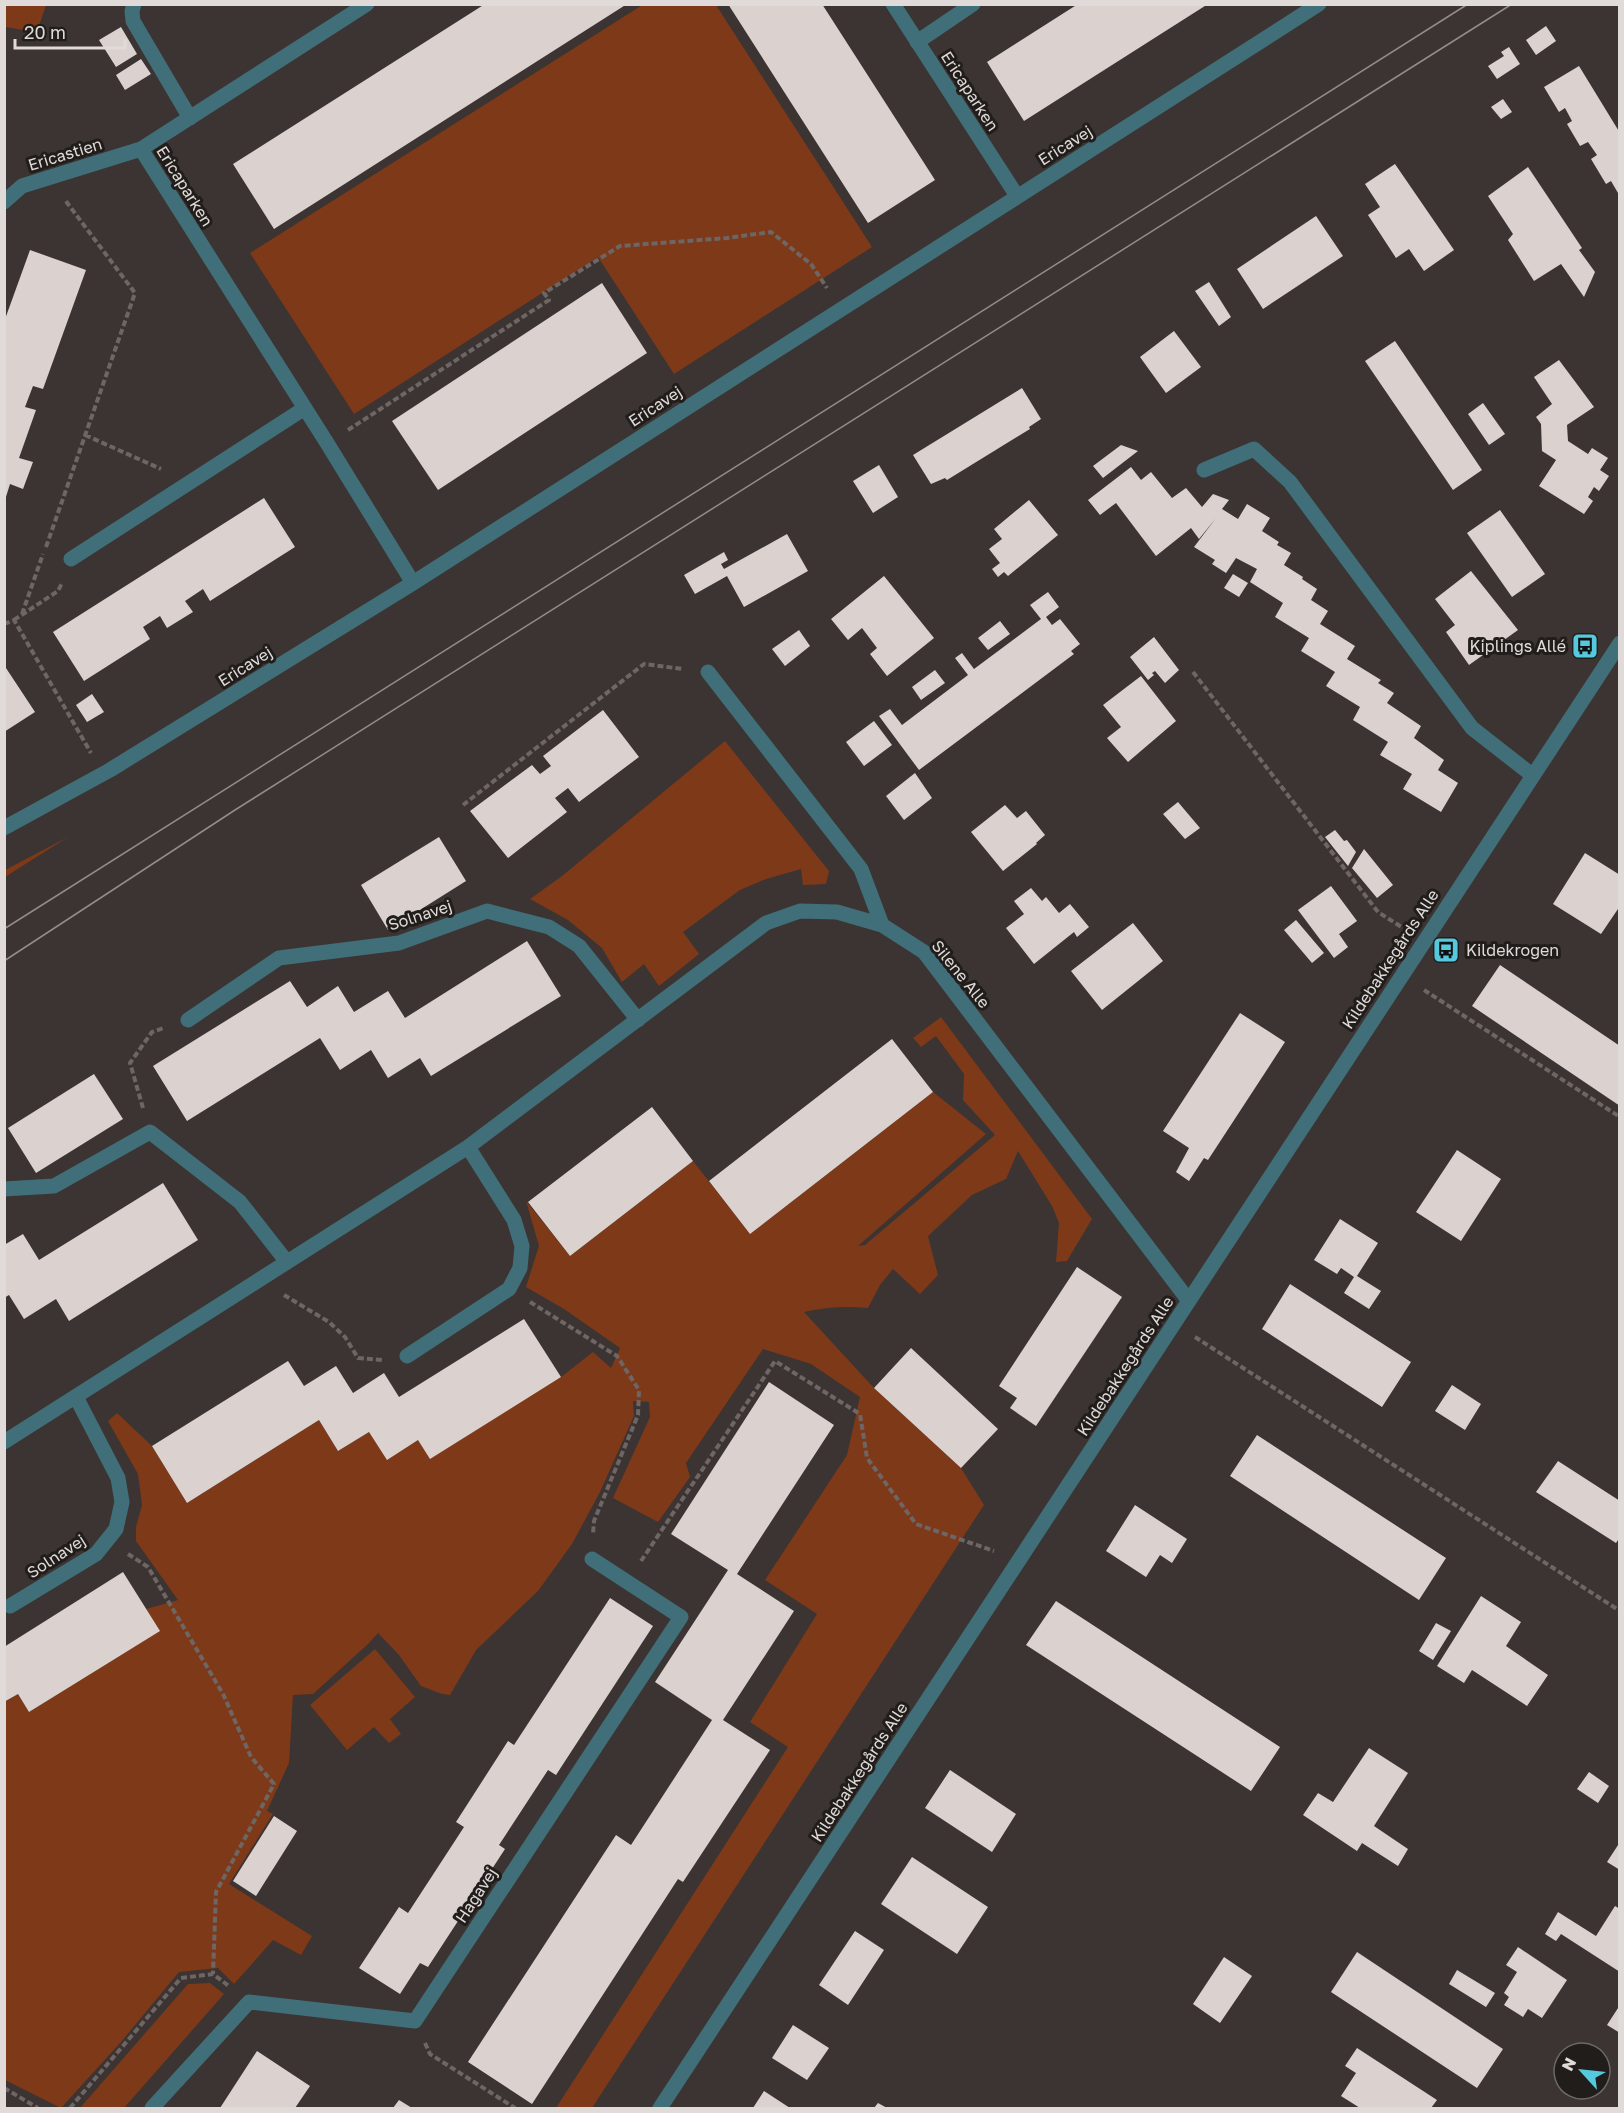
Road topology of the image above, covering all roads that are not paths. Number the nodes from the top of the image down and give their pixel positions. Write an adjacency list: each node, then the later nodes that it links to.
1 (134, 4): 7 (street)
2 (367, 4): 7 (street, Ericaparken)
3 (893, 4): 6 (street, Ericaparken)
4 (974, 4): 6 (street)
5 (1319, 4): 9 (street, Ericavej)
6 (917, 42): 9 (street, Ericaparken)
7 (190, 118): 8 (street, Ericaparken)
8 (141, 149): 10 (street, Ericastien); 11 (street, Ericaparken)
9 (1017, 196): 14 (street, Ericavej)
10 (4, 202)
11 (304, 408): 13 (street); 14 (street, Ericaparken)
12 (1204, 470): 17 (street)
13 (71, 559)
14 (413, 583): 18 (street, Ericavej)
15 (1620, 643): 17 (street, Kildebakkegårds Alle)
16 (708, 672): 19 (street)
17 (1532, 775): 25 (street, Kildebakkegårds Alle)
18 (4, 828)
19 (882, 925): 21 (street); 25 (street, Silene Alle)
20 (188, 1020): 21 (street, Solnavej)
21 (638, 1020): 22 (street)
22 (468, 1147): 24 (street); 26 (street)
23 (4, 1189): 24 (street)
24 (287, 1262): 27 (street)
25 (1189, 1301): 32 (street, Kildebakkegårds Alle)
26 (407, 1356)
27 (76, 1397): 28 (street); 30 (street, Solnavej)
28 (4, 1442)
29 (592, 1559): 31 (street, Hagavej)
30 (10, 1606)
31 (152, 2109)
32 (660, 2109)

